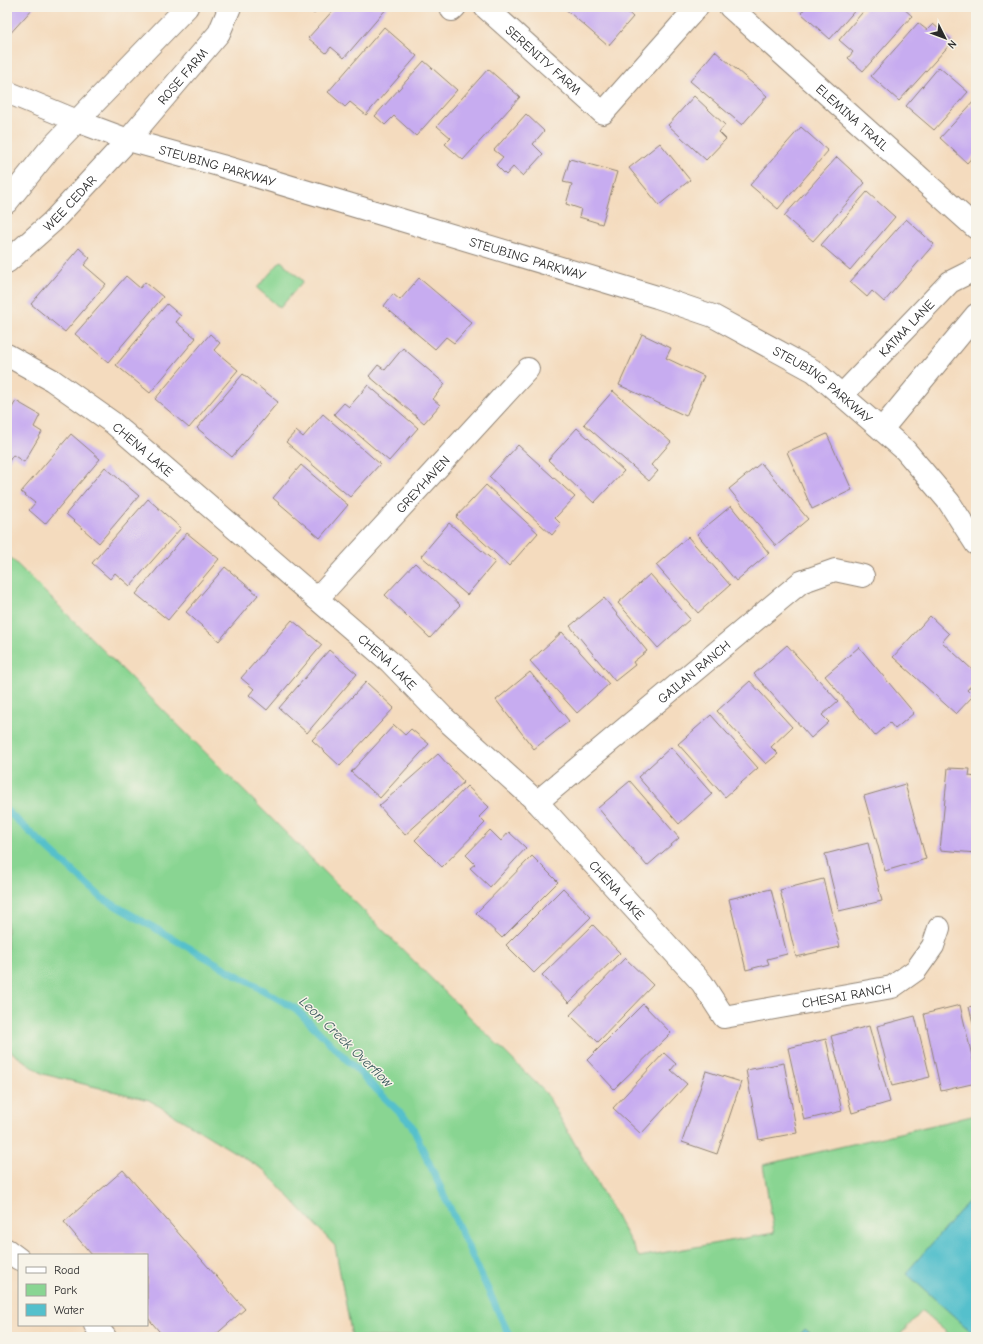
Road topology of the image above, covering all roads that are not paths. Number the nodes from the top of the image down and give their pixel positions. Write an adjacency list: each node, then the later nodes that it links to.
1 (187, 7): 7 (street)
2 (230, 7): 8 (street, ROSE FARM)
3 (485, 7): 4 (street, SERENITY FARM)
4 (697, 7)
5 (730, 7): 10 (street, ELEMINA TRAIL)
6 (7, 92): 7 (street, STEUBING PARKWAY)
7 (77, 121): 8 (street, STEUBING PARKWAY); 9 (street)
8 (128, 140): 11 (street, WEE CEDAR); 16 (street, STEUBING PARKWAY)
9 (7, 202)
10 (976, 228)
11 (7, 262)
12 (976, 269): 16 (street, KATMA LANE)
13 (976, 315): 17 (street)
14 (7, 355): 20 (street, CHENA LAKE)
15 (528, 369): 20 (street, GREYHAVEN)
16 (842, 395): 17 (street, STEUBING PARKWAY)
17 (882, 429): 18 (street, STEUBING PARKWAY)
18 (976, 544)
19 (863, 576): 21 (street, GAILAN RANCH)
20 (317, 599): 21 (street, CHENA LAKE)
21 (537, 802): 23 (street, CHENA LAKE)
22 (939, 928): 23 (street, CHESAI RANCH)
23 (724, 1017)
24 (7, 1250): 25 (street)
25 (18, 1258)
26 (95, 1326): 27 (street)
27 (105, 1337)

